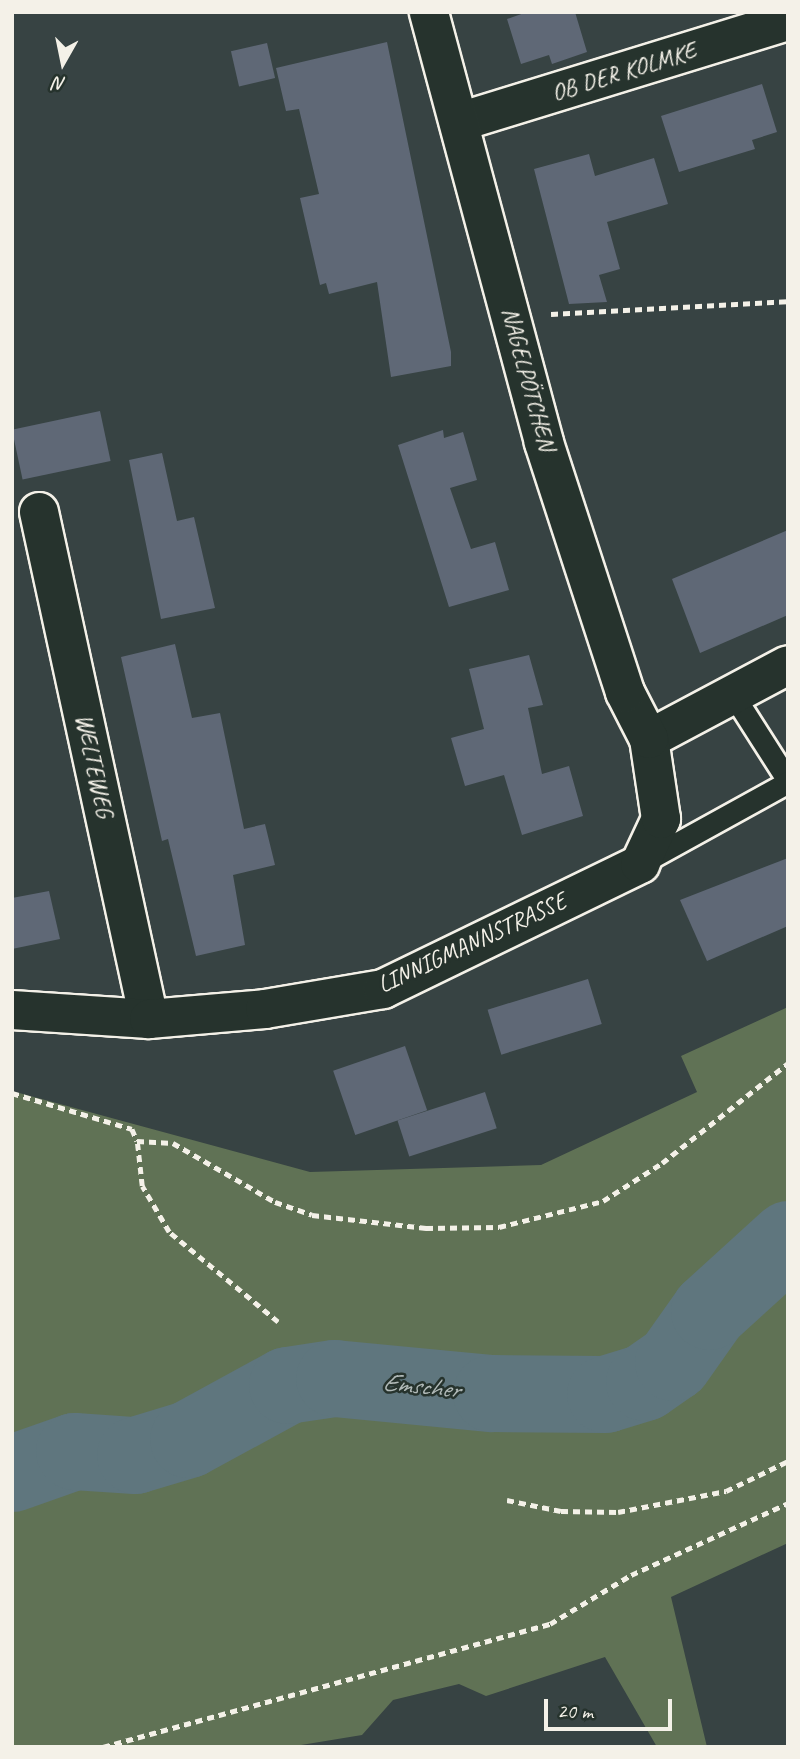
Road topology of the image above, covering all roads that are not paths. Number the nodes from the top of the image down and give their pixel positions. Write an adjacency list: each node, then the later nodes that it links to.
1 (429, 12): 3 (street, NAGELPÖTCHEN)
2 (788, 21): 3 (street, OB DER KOLMKE)
3 (459, 122): 7 (street, NAGELPÖTCHEN)
4 (39, 512): 11 (street, WELTEWEG)
5 (788, 665): 6 (street)
6 (732, 692): 7 (street); 8 (lane)
7 (649, 739): 9 (street)
8 (788, 782): 9 (lane)
9 (640, 864): 11 (street, LINNIGMANNSTRASSE)
10 (12, 1010): 11 (street, LINNIGMANNSTRASSE)
11 (149, 1019)

